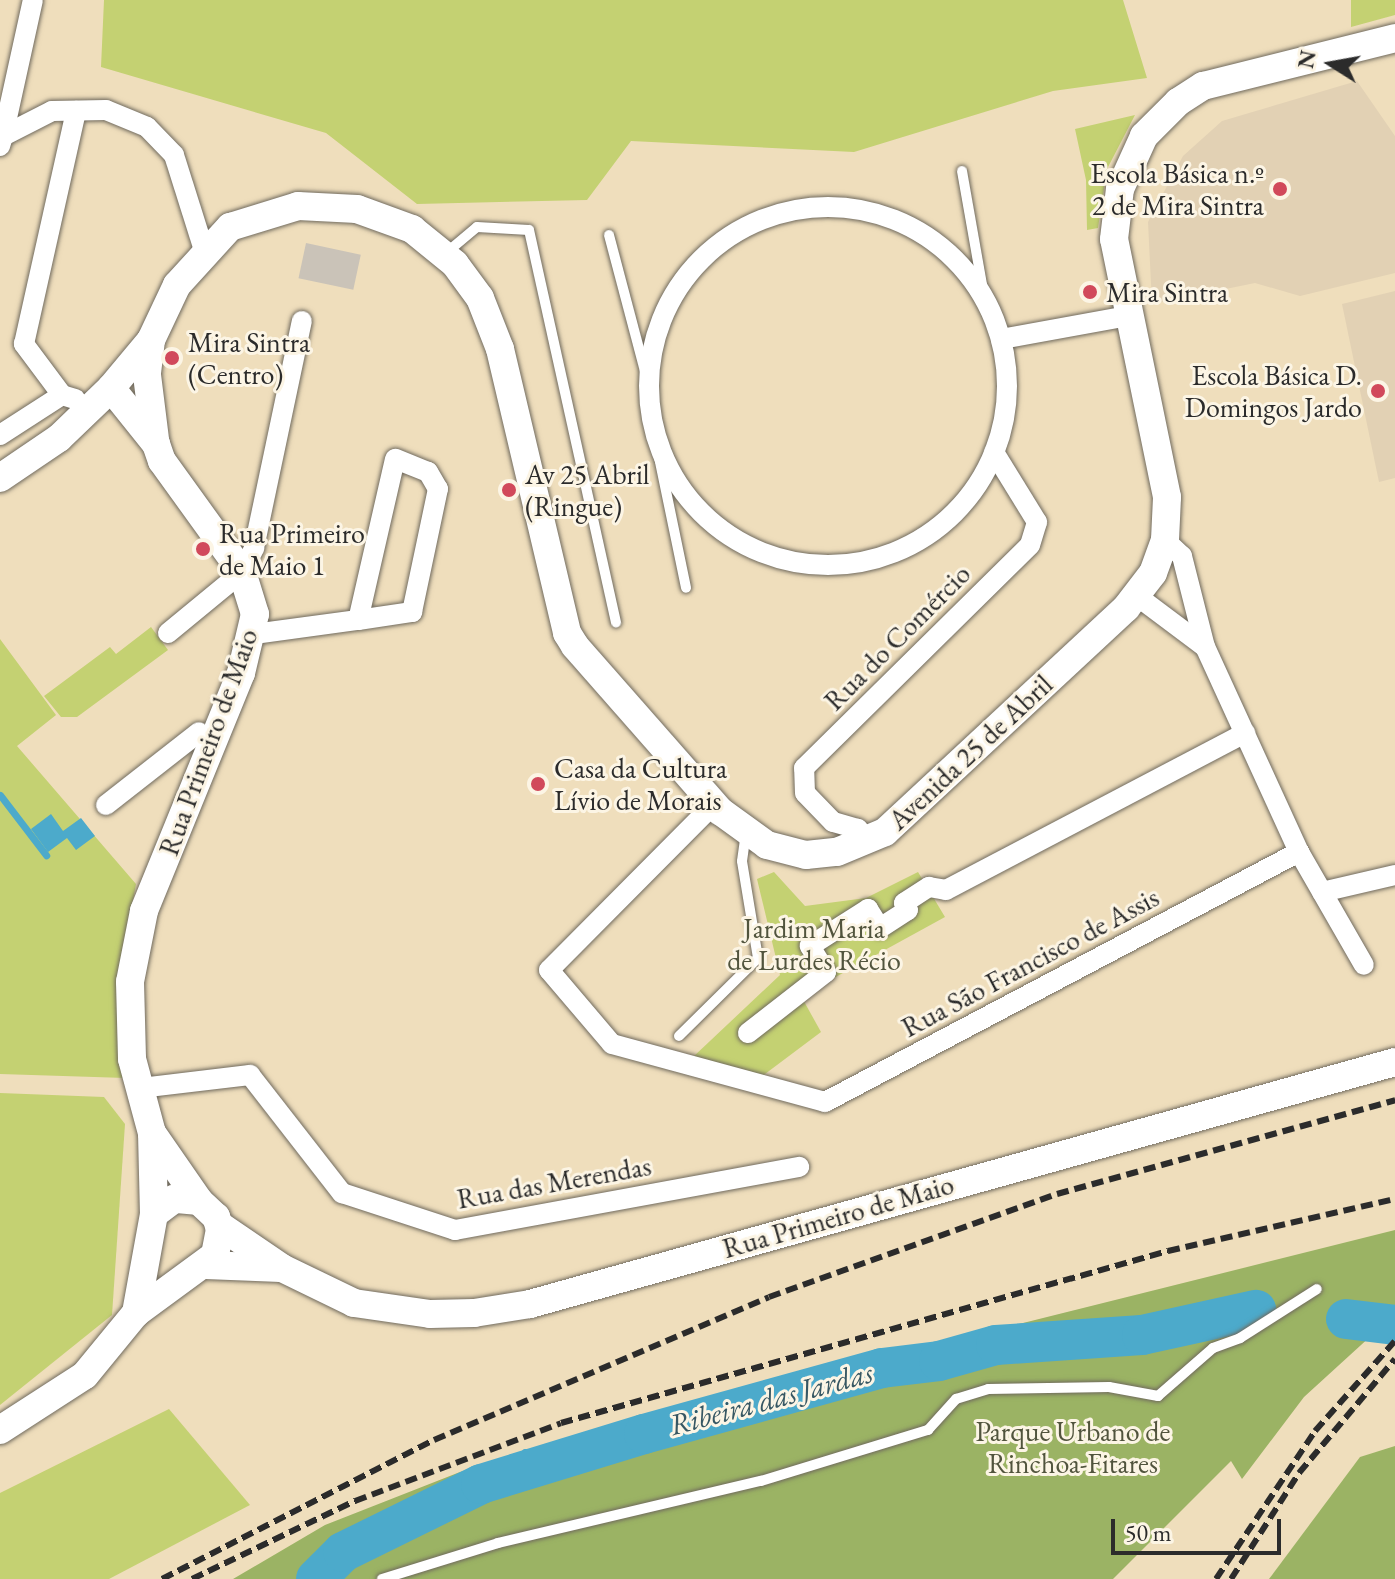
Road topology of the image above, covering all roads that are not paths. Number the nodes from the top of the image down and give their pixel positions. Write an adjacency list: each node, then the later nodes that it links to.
1 (33, 0): 4 (street)
2 (1395, 38): 10 (street, Avenida 25 de Abril)
3 (76, 111): 4 (street); 7 (street); 15 (street)
4 (1, 141)
5 (962, 171): 9 (lane)
6 (609, 235): 14 (lane)
7 (204, 250): 8 (street, Avenida 25 de Abril); 13 (street, Avenida 25 de Abril)
8 (444, 255): 27 (lane); 33 (street, Avenida 25 de Abril)
9 (984, 296): 12 (street); 14 (street)
10 (1127, 316): 12 (street); 22 (street, Avenida 25 de Abril)
11 (302, 321): 23 (street)
12 (1001, 339): 20 (street)
13 (151, 340): 16 (street, Avenida 25 de Abril); 19 (street)
14 (648, 383): 17 (street)
15 (62, 395): 16 (street); 18 (street)
16 (103, 397): 19 (street, Rua Primeiro de Maio); 21 (street, Avenida 25 de Abril)
17 (654, 433): 20 (street); 24 (lane)
18 (0, 435)
19 (156, 444): 23 (street, Rua Primeiro de Maio)
20 (994, 452): 36 (street, Rua do Comércio)
21 (3, 469)
22 (1165, 540): 25 (street, Avenida 25 de Abril); 30 (street)
23 (242, 572): 28 (street); 29 (street, Rua Primeiro de Maio)
24 (686, 588)
25 (1137, 596): 30 (street); 36 (street, Avenida 25 de Abril)
26 (358, 620): 26 (street); 29 (street)
27 (616, 622)
28 (168, 633)
29 (254, 634): 44 (street, Rua Primeiro de Maio)
30 (1205, 647): 32 (street)
31 (199, 732): 34 (street)
32 (1245, 733): 37 (street); 41 (street)
33 (714, 804): 35 (street, Avenida 25 de Abril); 37 (street, Rua São Francisco de Assis)
34 (106, 805)
35 (746, 831): 36 (street, Avenida 25 de Abril); 42 (lane)
36 (868, 841)
37 (1299, 852): 39 (street)
38 (1395, 875): 39 (street)
39 (1322, 892): 40 (street)
40 (1364, 965)
41 (748, 1033)
42 (679, 1036)
43 (1395, 1062): 52 (street, Rua Primeiro de Maio)
44 (141, 1088): 45 (street, Rua Primeiro de Maio); 46 (street, Rua das Merendas)
45 (152, 1133): 47 (street, Rua Primeiro de Maio); 48 (street, Rua Primeiro de Maio)
46 (799, 1167)
47 (199, 1201): 48 (street); 49 (street)
48 (154, 1214): 50 (street)
49 (219, 1225): 51 (street); 52 (street, Rua Primeiro de Maio)
50 (150, 1248): 51 (street); 54 (street)
51 (200, 1268): 52 (street, Rua Primeiro de Maio); 54 (street)
52 (282, 1268)
53 (1317, 1289): 56 (lane)
54 (136, 1313): 55 (street)
55 (0, 1430)
56 (382, 1579)

